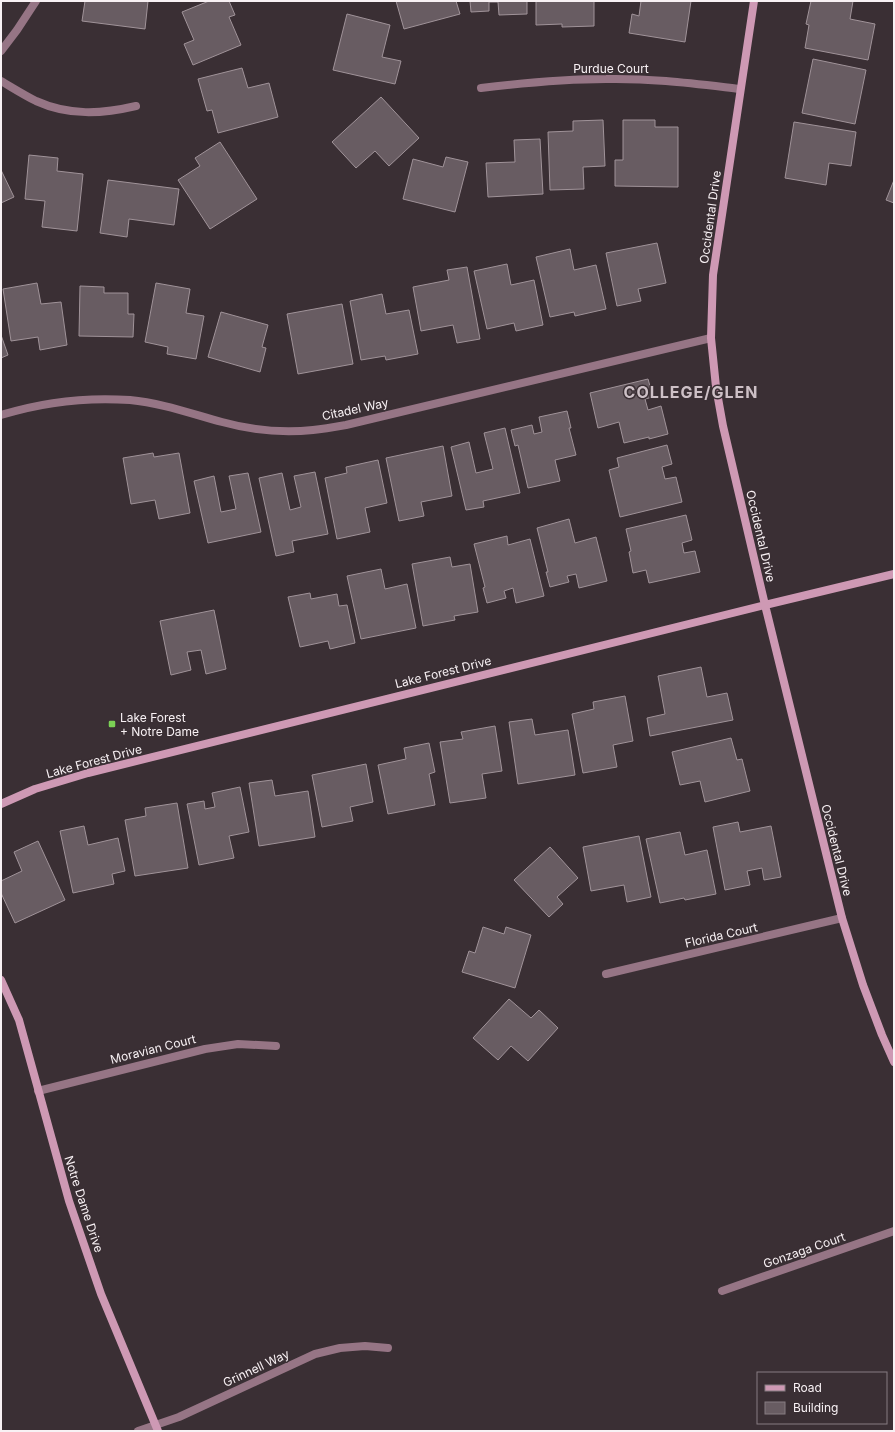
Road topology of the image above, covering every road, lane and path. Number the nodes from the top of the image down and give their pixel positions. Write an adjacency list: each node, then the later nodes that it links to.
1 (36, 1): 3 (street)
2 (754, 1): 6 (street, Occidental Drive)
3 (1, 51)
4 (1, 81): 7 (street)
5 (481, 88): 6 (street, Purdue Court)
6 (740, 89): 8 (street, Occidental Drive)
7 (136, 106)
8 (711, 338): 9 (street, Citadel Way); 11 (street, Occidental Drive)
9 (1, 415)
10 (894, 574): 11 (street, Lake Forest Drive)
11 (765, 605): 12 (street, Lake Forest Drive); 13 (street, Occidental Drive)
12 (1, 804)
13 (842, 918): 14 (street, Florida Court); 17 (street, Occidental Drive)
14 (606, 974)
15 (1, 980): 18 (street, Notre Dame Drive)
16 (276, 1046): 18 (street, Moravian Court)
17 (894, 1062)
18 (38, 1091): 22 (street, Notre Dame Drive)
19 (894, 1231): 20 (street, Gonzaga Court)
20 (722, 1291)
21 (388, 1348): 22 (street, Grinnell Way)
22 (157, 1428): 23 (street, Grinnell Way)
23 (138, 1431)

